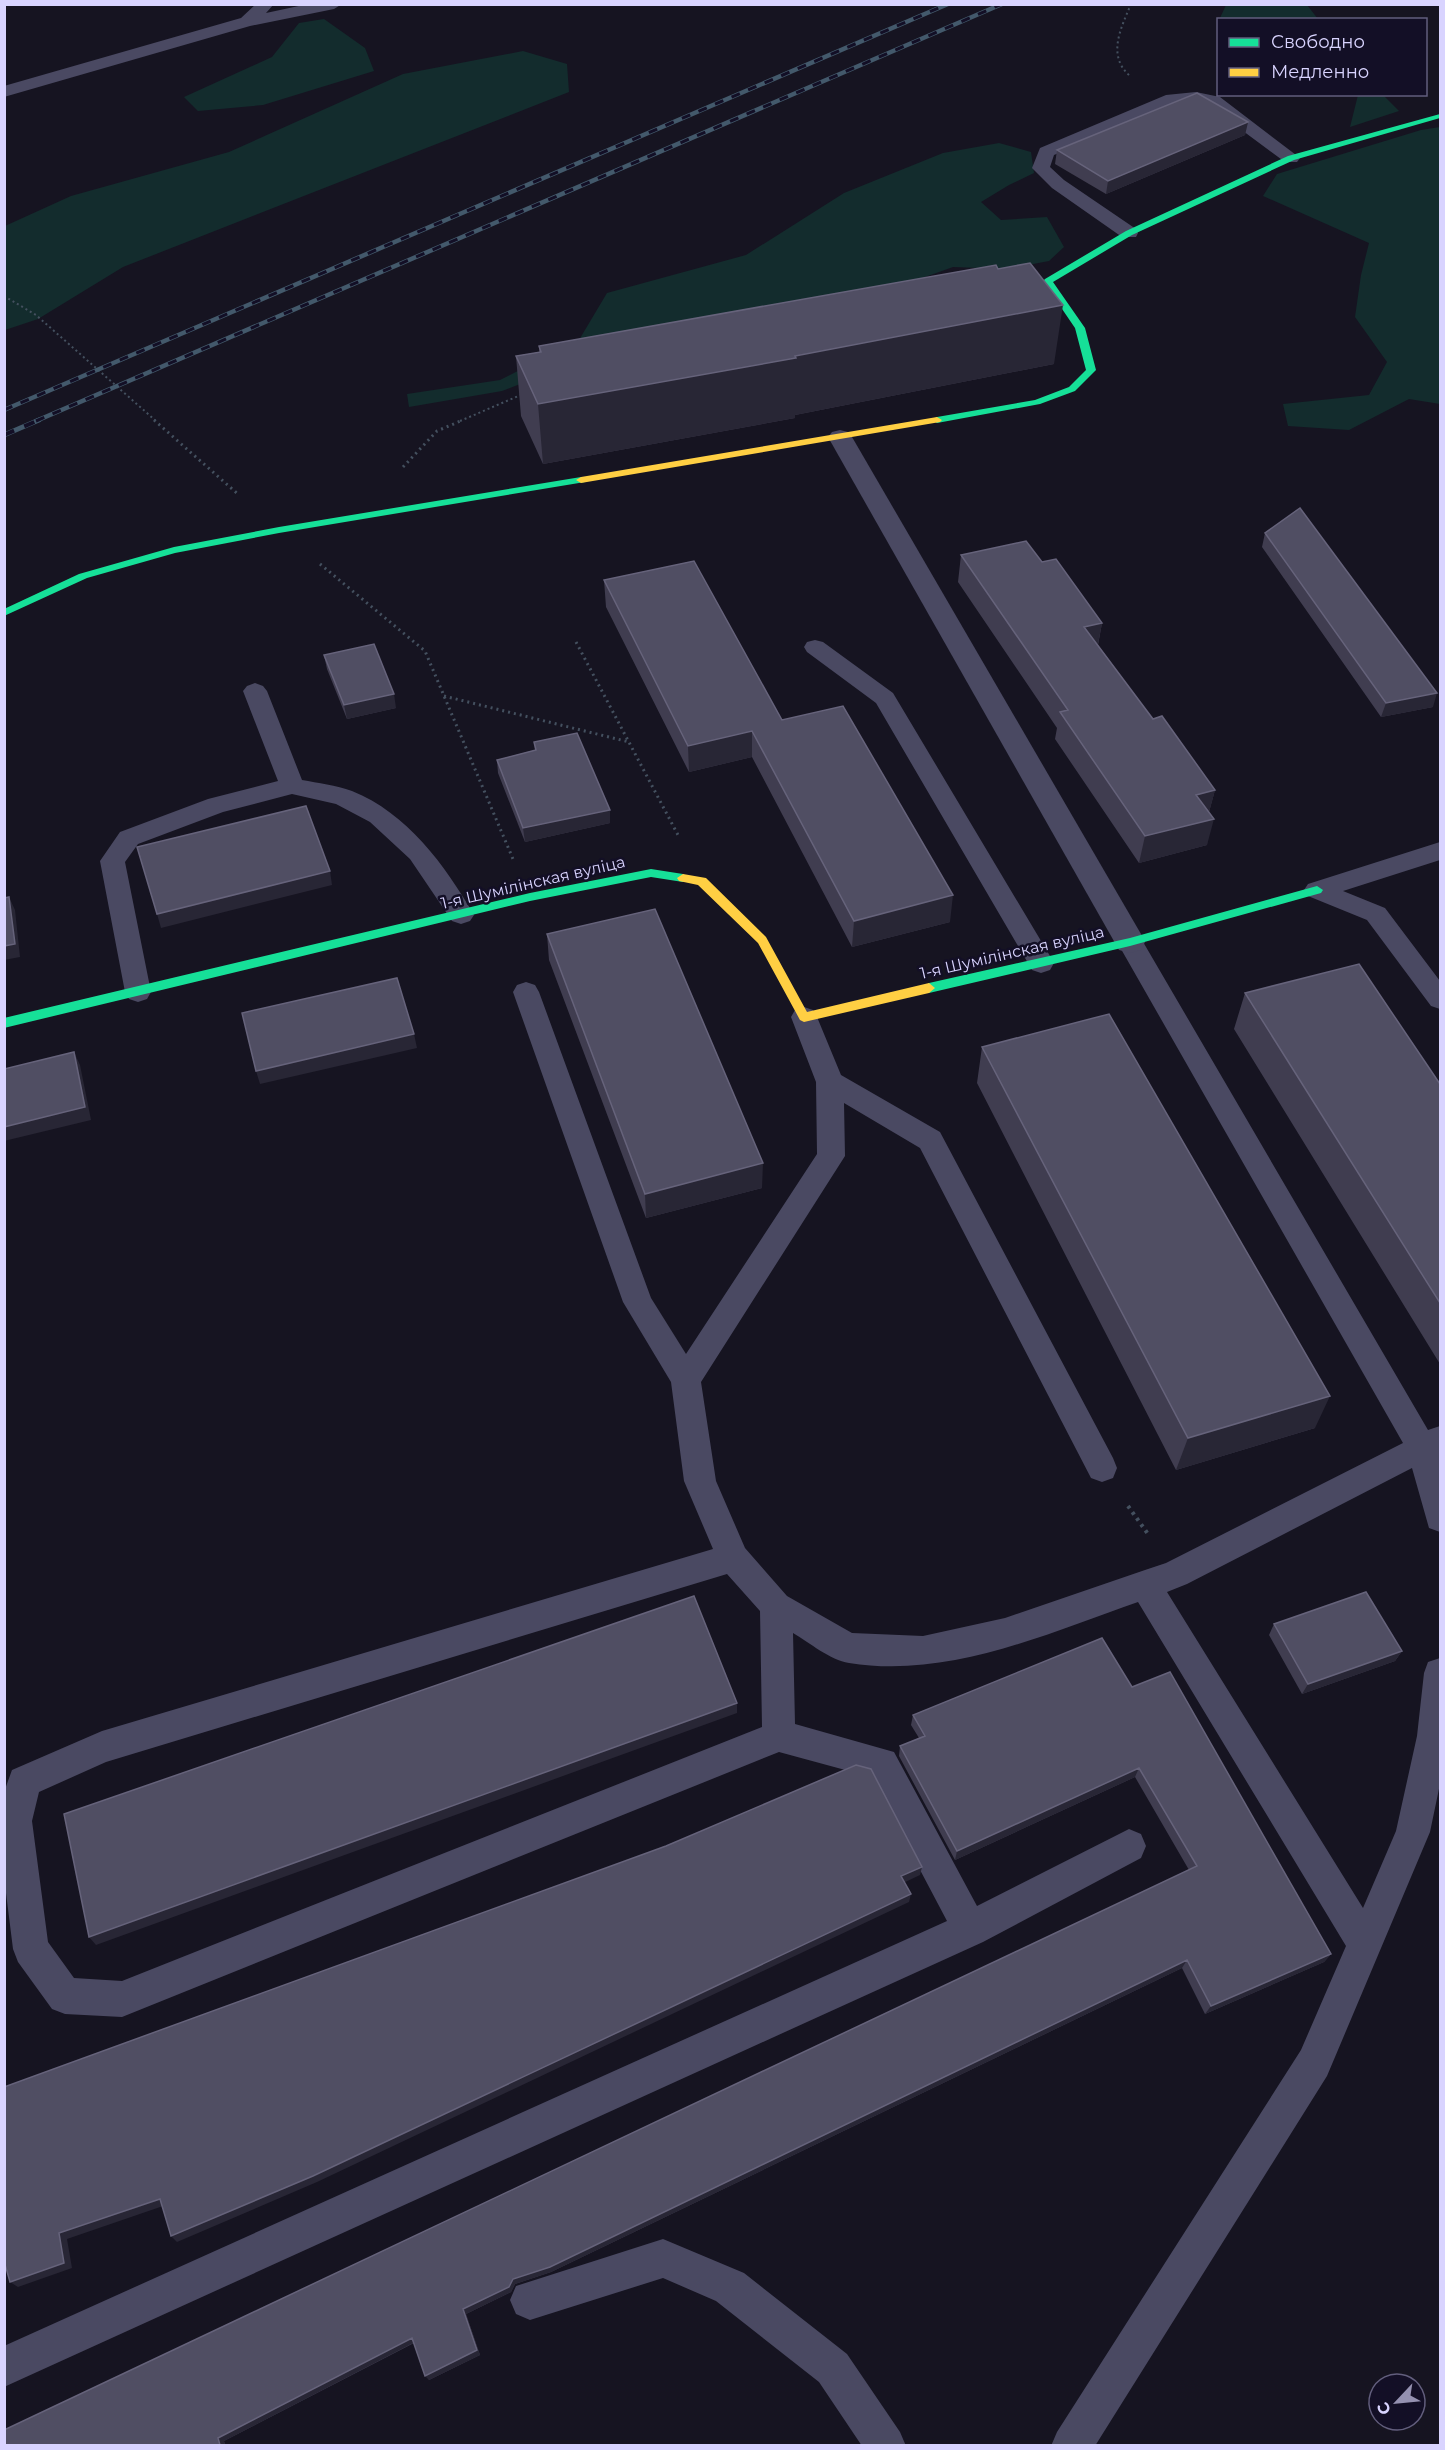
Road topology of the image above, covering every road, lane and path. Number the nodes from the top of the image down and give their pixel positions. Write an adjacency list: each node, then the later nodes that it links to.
1 (266, 4): 4 (lane)
2 (334, 4): 4 (lane)
3 (1131, 4): 6 (path)
4 (247, 22): 5 (lane)
5 (4, 92)
6 (1172, 99): 8 (lane); 9 (lane)
7 (1440, 116): 8 (street)
8 (1291, 158): 9 (street)
9 (1129, 233): 12 (street)
10 (4, 296): 14 (path)
11 (529, 391): 13 (path)
12 (840, 437): 13 (street); 27 (street)
13 (354, 519): 14 (street)
14 (279, 530): 15 (street); 19 (path)
15 (4, 613)
16 (576, 642): 20 (path)
17 (815, 647): 28 (lane)
18 (255, 691): 21 (lane)
19 (443, 696): 20 (path); 25 (path)
20 (629, 742): 23 (path)
21 (292, 786): 26 (lane); 29 (lane)
22 (1440, 851): 24 (lane)
23 (702, 881): 25 (street, 1-я Шумілінская вуліца); 32 (street)
24 (1317, 890): 27 (street, 1-я Шумілінская вуліца); 31 (lane)
25 (530, 897): 26 (street, 1-я Шумілінская вуліца)
26 (461, 915): 29 (street, 1-я Шумілінская вуліца)
27 (1130, 942): 28 (street, 1-я Шумілінская вуліца); 36 (lane)
28 (1041, 963): 32 (street, 1-я Шумілінская вуліца)
29 (138, 992): 33 (street, 1-я Шумілінская вуліца)
30 (526, 992): 35 (lane)
31 (1440, 999)
32 (804, 1017): 34 (lane)
33 (4, 1023)
34 (830, 1082): 35 (lane); 37 (lane)
35 (686, 1380): 39 (lane)
36 (1431, 1443): 38 (lane); 40 (lane)
37 (1102, 1468): 40 (path)
38 (1440, 1518)
39 (733, 1558): 41 (lane); 43 (lane)
40 (1161, 1579): 41 (lane); 46 (lane)
41 (776, 1606): 43 (lane)
42 (1440, 1673): 46 (lane)
43 (779, 1736): 45 (lane)
44 (1129, 1846): 45 (lane)
45 (970, 1929): 48 (lane)
46 (1365, 1944): 50 (lane)
47 (530, 2300): 49 (lane)
48 (4, 2367)
49 (886, 2445)
50 (1071, 2445)

